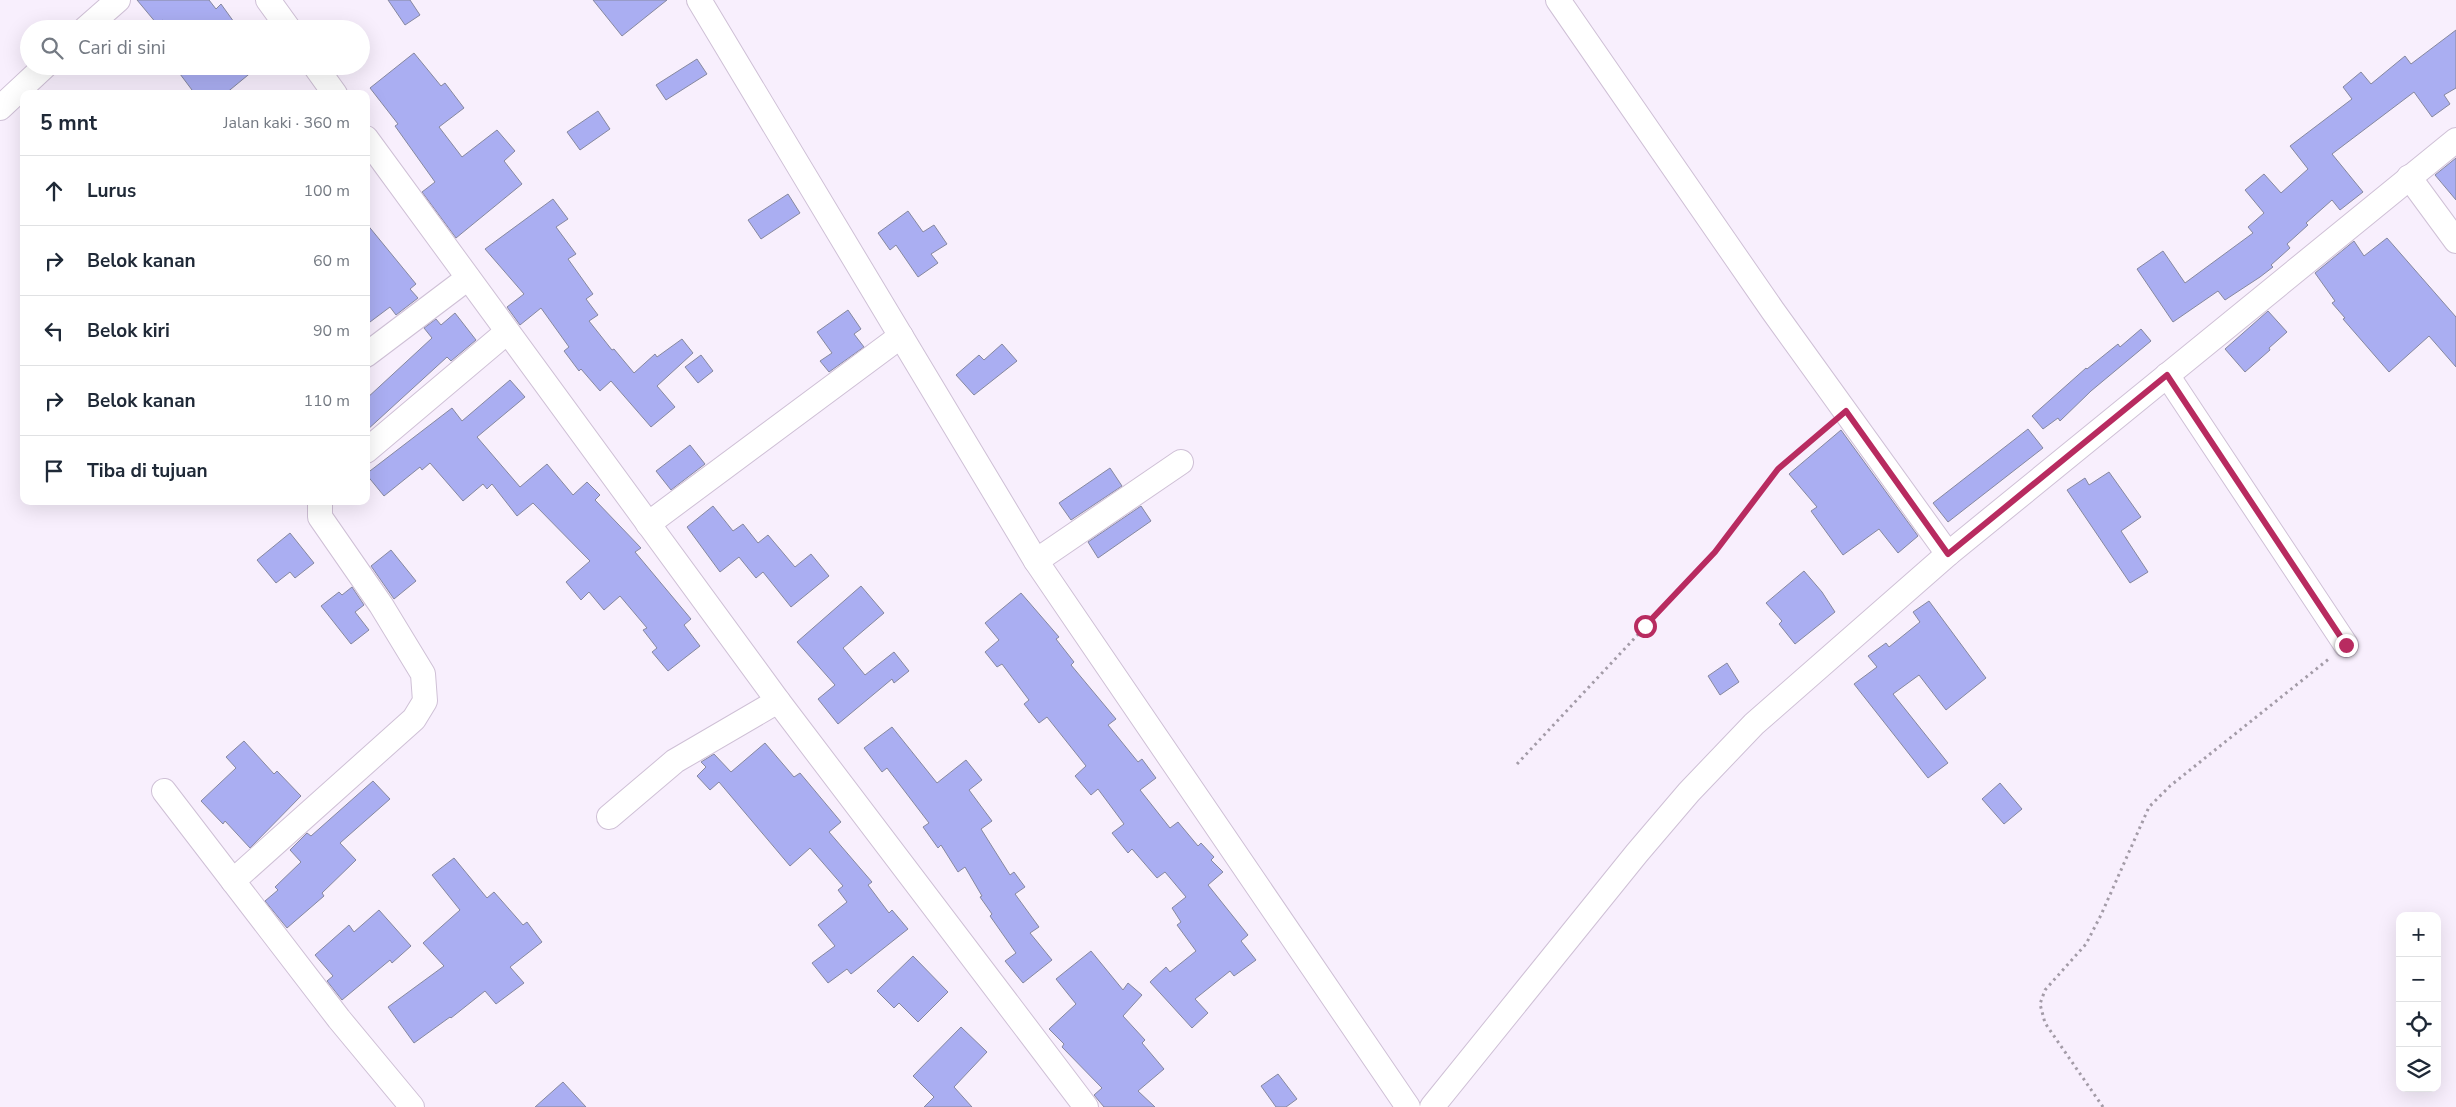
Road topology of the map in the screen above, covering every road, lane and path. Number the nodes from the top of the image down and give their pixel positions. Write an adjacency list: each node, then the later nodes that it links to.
1 (118, 0): 5 (street)
2 (268, 0): 6 (street)
3 (699, 0): 17 (street)
4 (1558, 0): 20 (street)
5 (95, 20)
6 (282, 20)
7 (35, 75): 10 (street)
8 (321, 75): 9 (street)
9 (332, 90)
10 (0, 108)
11 (2456, 140): 13 (street)
12 (370, 143): 15 (street)
13 (2409, 177): 14 (street); 19 (street)
14 (2456, 241)
15 (468, 278): 16 (street); 18 (street)
16 (507, 332): 21 (street); 24 (street)
17 (901, 336): 24 (street); 26 (street)
18 (370, 352)
19 (2167, 375): 25 (street); 27 (street)
20 (1846, 411): 25 (street); 29 (path)
21 (370, 448)
22 (1182, 462): 26 (street)
23 (320, 505): 32 (street)
24 (648, 524): 28 (street)
25 (1948, 554): 36 (street)
26 (1036, 561): 35 (street)
27 (2346, 645): 37 (path)
28 (778, 701): 31 (street); 34 (street)
29 (1518, 764)
30 (164, 791): 32 (street)
31 (609, 817)
32 (233, 881): 33 (street)
33 (412, 1107)
34 (1086, 1107)
35 (1408, 1107)
36 (1432, 1107)
37 (2104, 1107)

